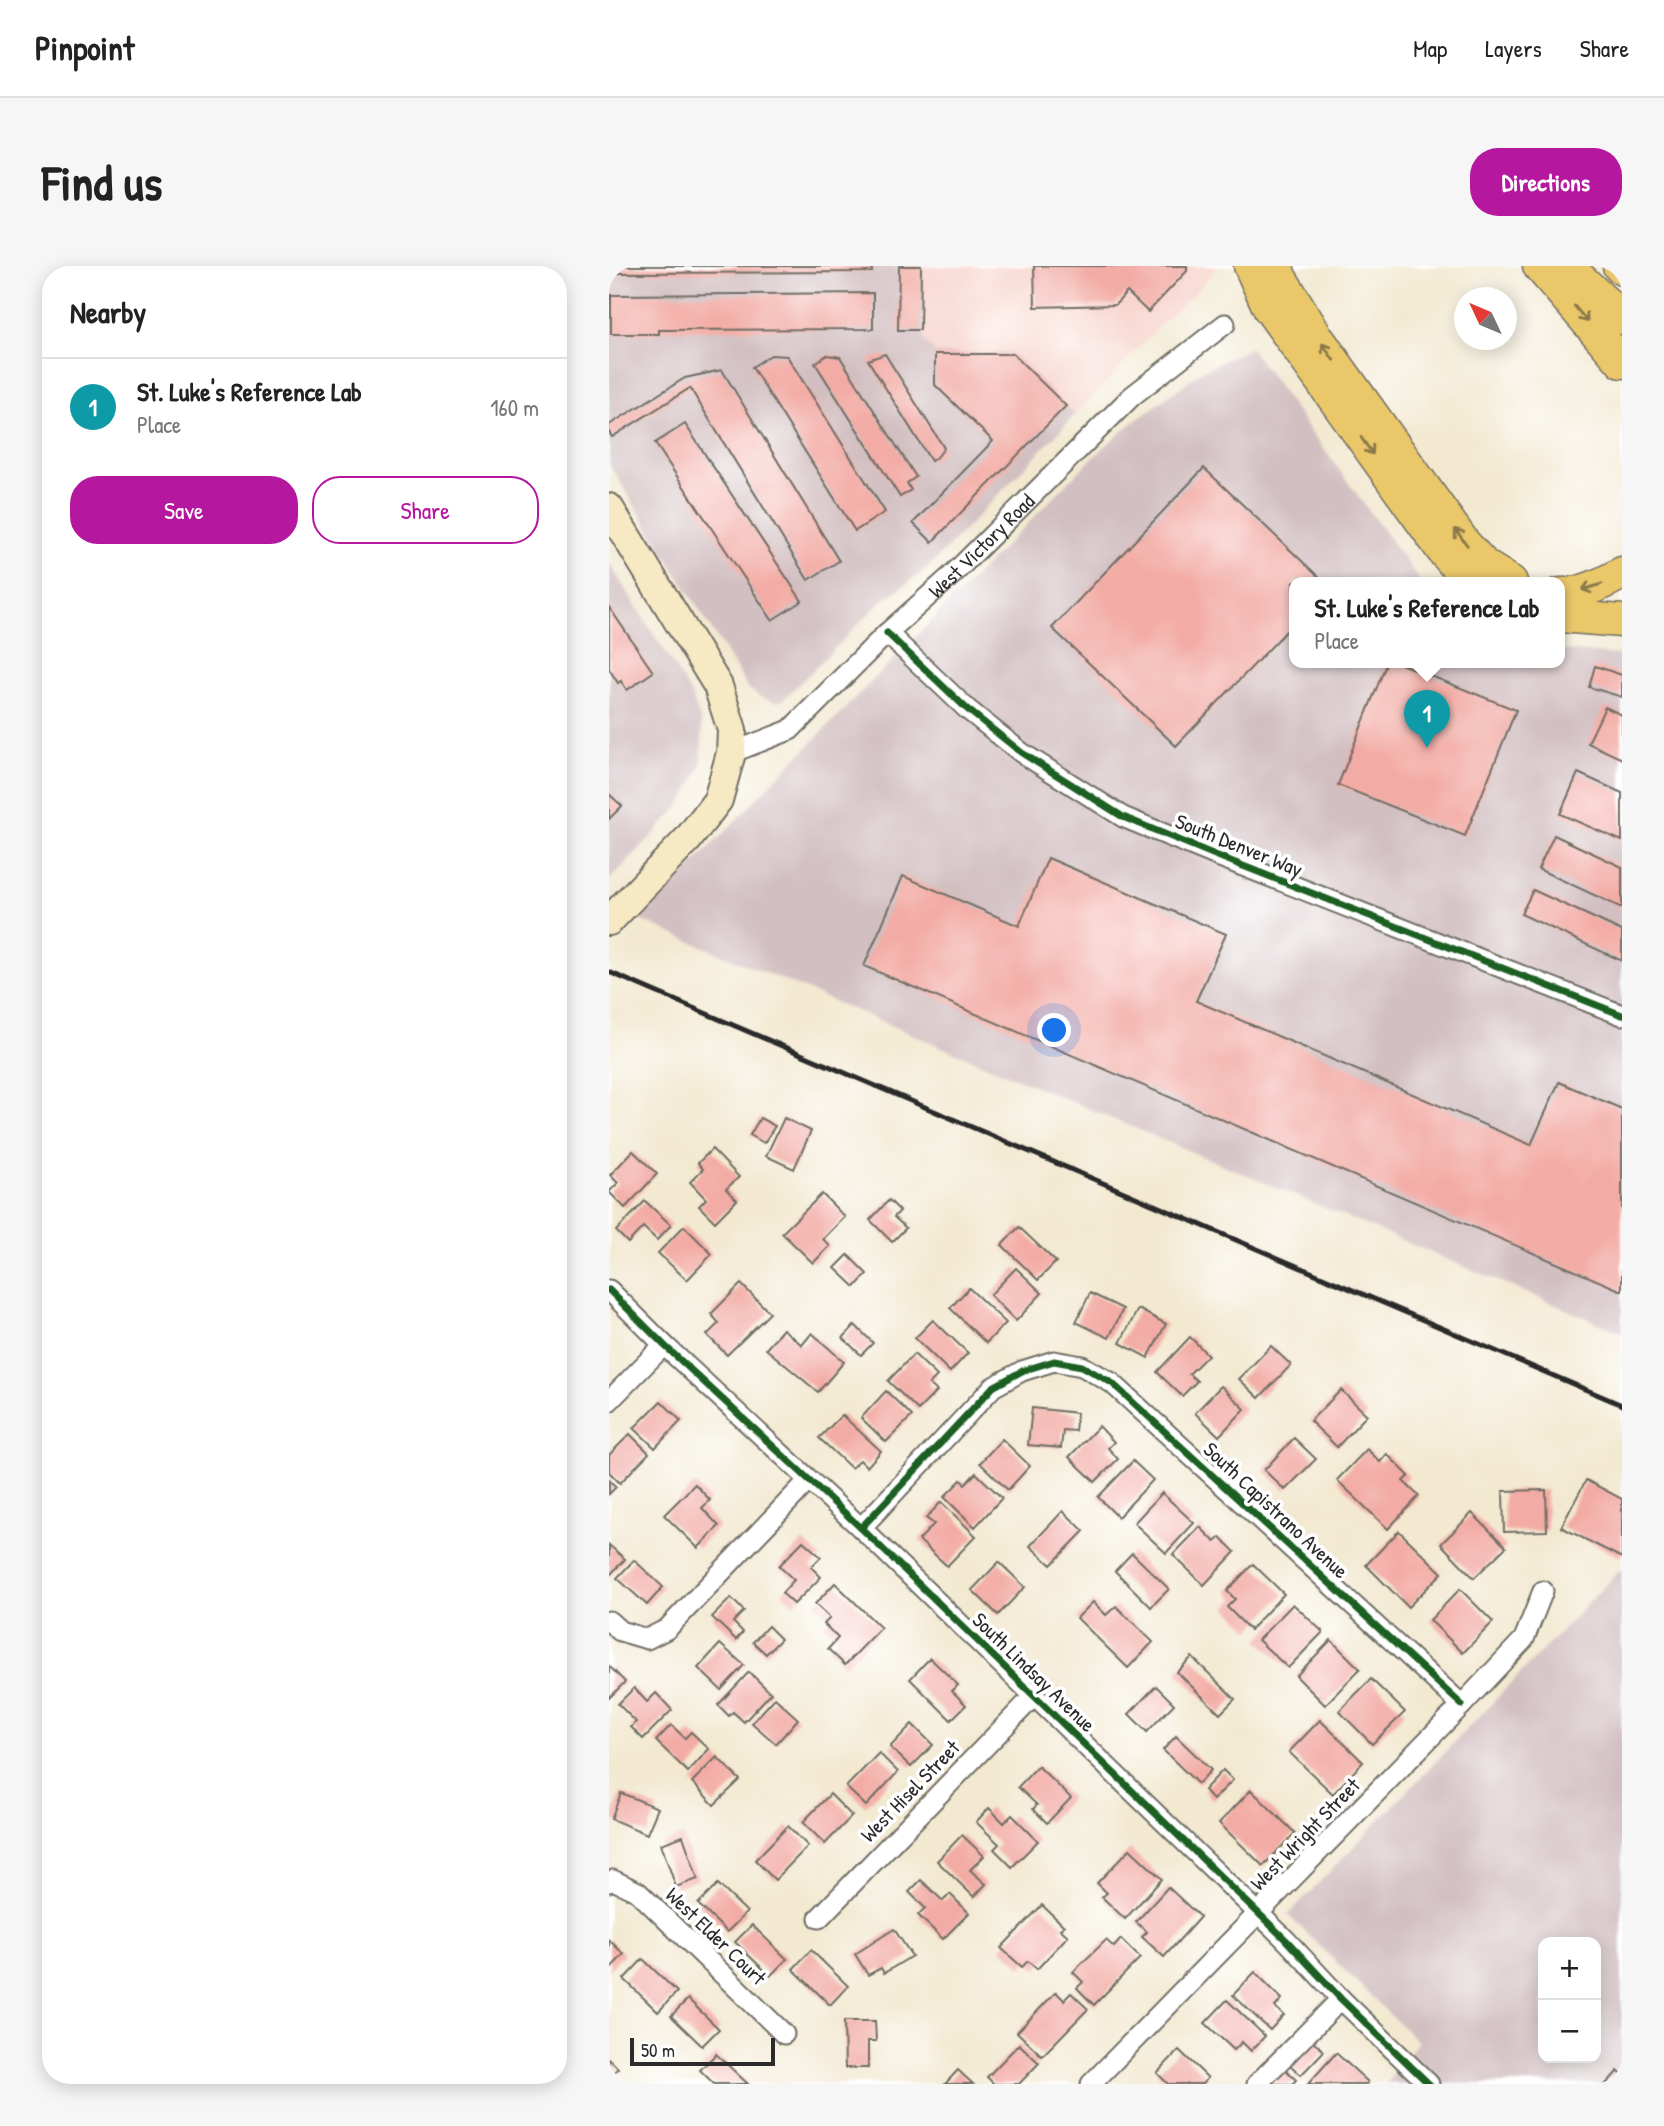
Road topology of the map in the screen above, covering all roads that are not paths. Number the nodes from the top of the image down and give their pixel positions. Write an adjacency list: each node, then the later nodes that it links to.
1 (1250, 266): 10 (main road, one-way to 10)
2 (1277, 266): 11 (main road, one-way to 2)
3 (1539, 266): 7 (main road, one-way to 7)
4 (1567, 266): 5 (main road)
5 (1622, 318)
6 (1225, 324): 15 (street, West Victory Road)
7 (1622, 362)
8 (609, 508): 16 (street)
9 (1622, 573): 12 (main road, one-way to 12)
10 (1466, 577)
11 (1503, 577)
12 (1565, 594)
13 (1565, 616): 14 (main road)
14 (1622, 621)
15 (887, 634): 16 (street, West Victory Road); 18 (street, South Denver Way)
16 (731, 752): 17 (street)
17 (609, 921)
18 (1622, 1015)
19 (609, 1290): 20 (street, South Lindsay Avenue)
20 (664, 1345): 21 (street); 22 (street, South Lindsay Avenue)
21 (609, 1401)
22 (809, 1480): 23 (street, South Lindsay Avenue); 25 (street)
23 (861, 1528): 26 (street, South Lindsay Avenue); 27 (street, South Capistrano Avenue)
24 (1543, 1591): 27 (street, West Wright Street)
25 (609, 1620)
26 (1034, 1696): 29 (street, South Lindsay Avenue); 30 (street, West Hisel Street)
27 (1462, 1705): 29 (street, West Wright Street)
28 (609, 1881): 32 (street, West Elder Court)
29 (1259, 1913): 31 (street, South Lindsay Avenue); 33 (street, West Wright Street)
30 (819, 1918)
31 (1341, 1999): 34 (street); 35 (street, South Lindsay Avenue)
32 (784, 2034)
33 (1091, 2084)
34 (1257, 2084)
35 (1429, 2084)

